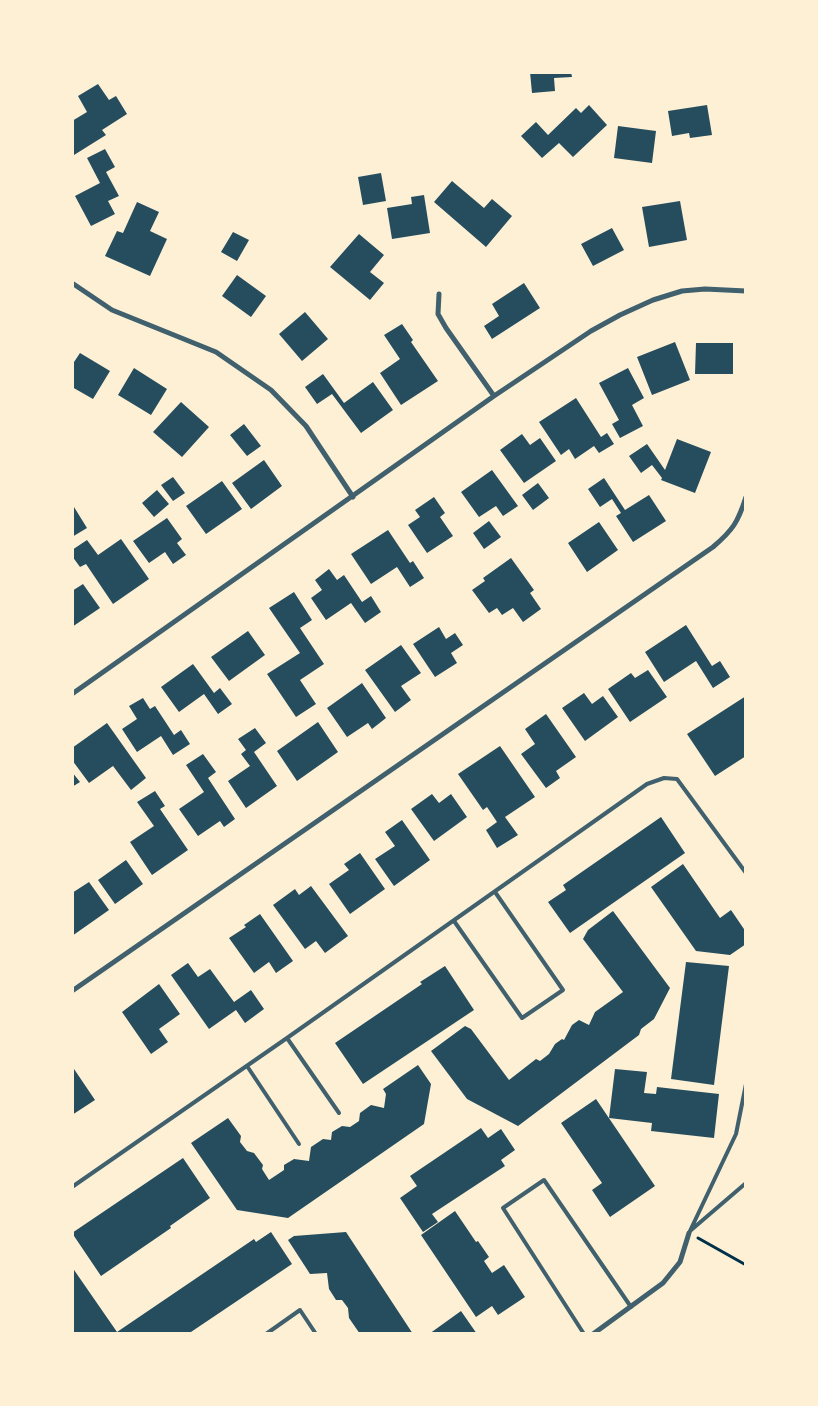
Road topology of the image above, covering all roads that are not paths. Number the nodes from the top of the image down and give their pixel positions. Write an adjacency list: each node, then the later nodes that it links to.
1 (72, 283): 6 (street)
2 (746, 291): 4 (street)
3 (439, 294): 4 (street)
4 (494, 396): 6 (street)
5 (746, 497): 11 (street)
6 (353, 498): 7 (street)
7 (72, 694)
8 (746, 873): 9 (lane)
9 (495, 892): 10 (lane); 10 (lane)
10 (454, 921): 12 (lane)
11 (72, 991)
12 (287, 1038): 13 (lane); 15 (lane)
13 (247, 1066): 16 (lane); 18 (lane)
14 (746, 1084): 19 (lane)
15 (339, 1113)
16 (299, 1144)
17 (746, 1183): 19 (lane)
18 (72, 1187)
19 (689, 1233): 20 (street)
20 (632, 1307): 23 (lane); 24 (street)
21 (266, 1334): 22 (lane)
22 (316, 1334)
23 (584, 1334)
24 (593, 1334)

